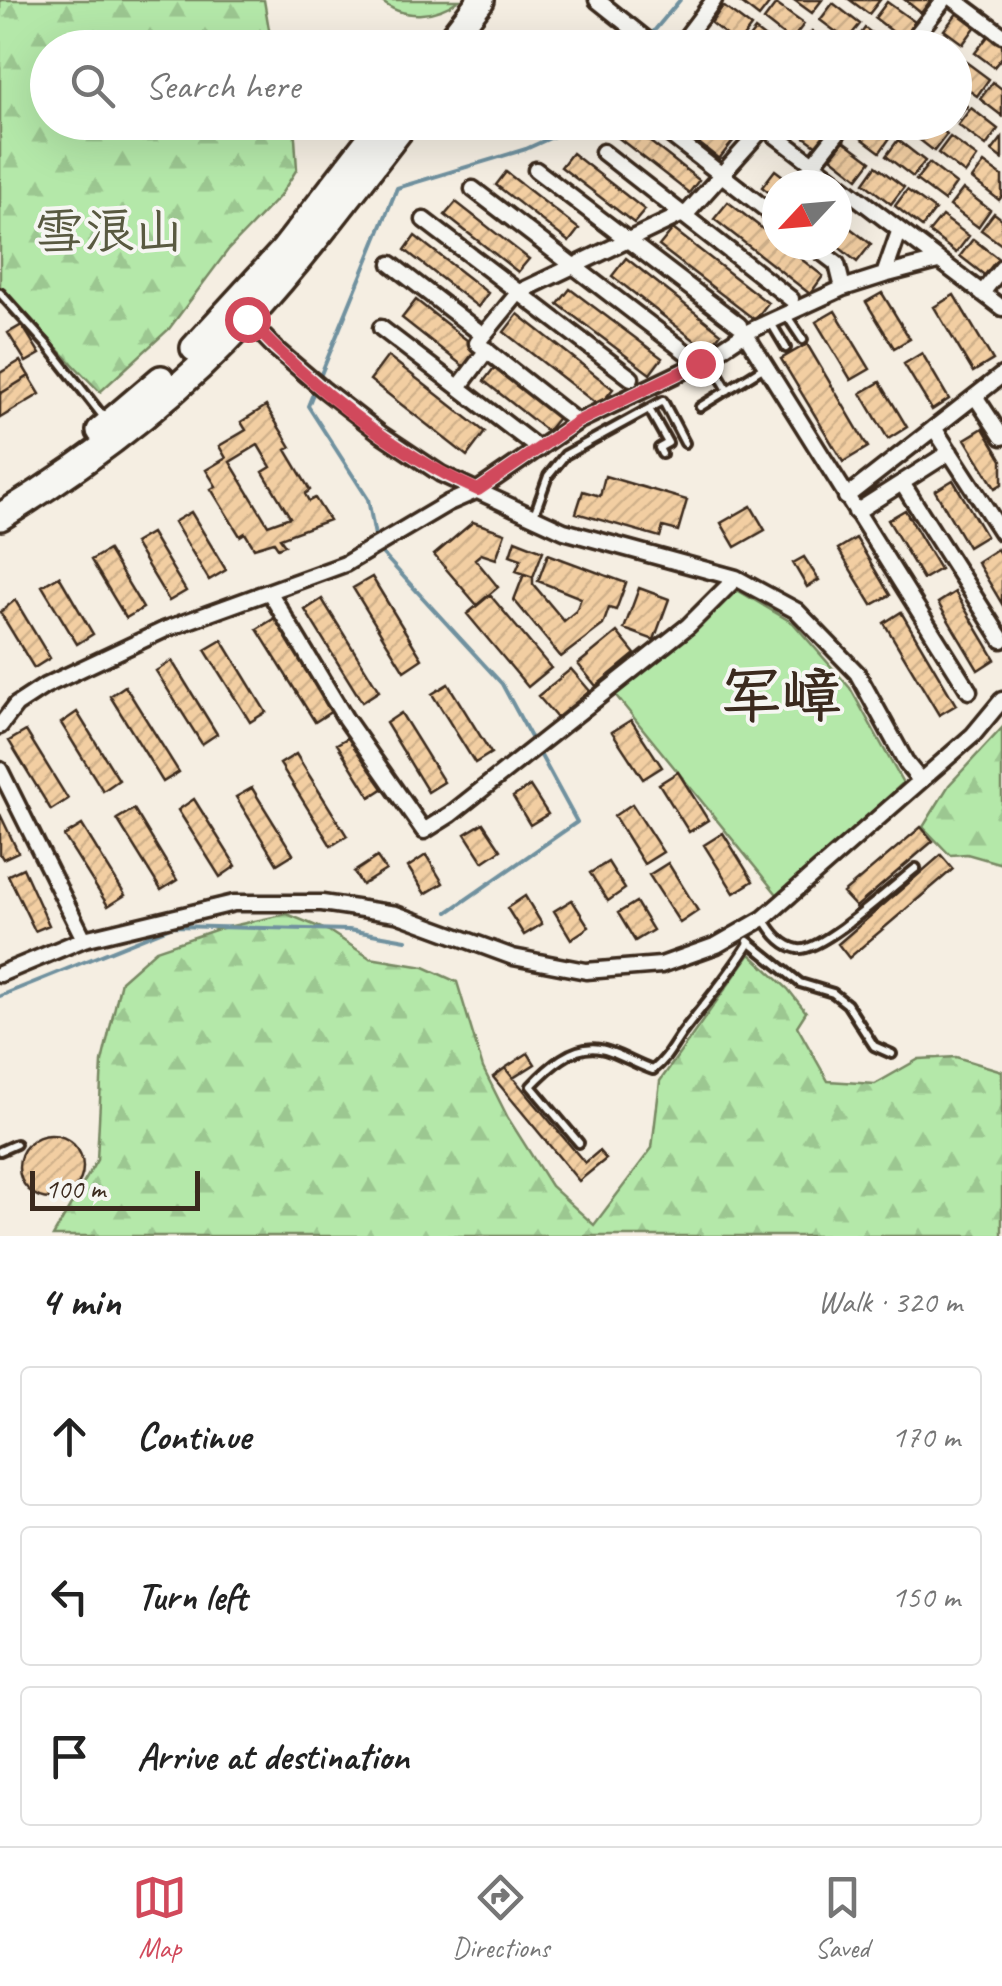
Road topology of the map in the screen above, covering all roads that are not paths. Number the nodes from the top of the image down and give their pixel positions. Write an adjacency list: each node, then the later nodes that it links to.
1 (481, 0): 7 (highway)
2 (501, 0): 8 (highway)
3 (597, 0): 9 (street)
4 (714, 0): 10 (street)
5 (944, 0): 11 (street)
6 (955, 0): 12 (street)
7 (458, 30)
8 (478, 30)
9 (635, 30)
10 (692, 30)
11 (920, 30)
12 (1002, 35)
13 (369, 140): 41 (highway)
14 (392, 140): 41 (highway)
15 (677, 140): 22 (street)
16 (749, 140): 22 (street)
17 (781, 140): 20 (street)
18 (832, 140): 20 (street)
19 (603, 152): 25 (street)
20 (813, 164): 27 (street)
21 (536, 170): 28 (street)
22 (722, 175): 24 (street); 25 (street)
23 (473, 189): 32 (street)
24 (762, 206)
25 (683, 214): 28 (street); 39 (street)
26 (424, 220): 36 (street)
27 (899, 232): 30 (street); 34 (street)
28 (628, 240): 32 (street); 44 (street)
29 (832, 260): 35 (street)
30 (938, 261): 34 (street); 37 (street)
31 (391, 264): 46 (street)
32 (574, 266): 36 (street); 48 (street)
33 (1002, 268): 37 (street)
34 (884, 275): 35 (street)
35 (843, 288): 39 (street)
36 (519, 292): 46 (street); 51 (street)
37 (982, 293): 40 (street)
38 (0, 294): 58 (lane)
39 (789, 306): 42 (street); 45 (lane)
40 (1002, 308)
41 (241, 312): 58 (highway); 66 (street); 71 (highway)
42 (770, 322): 44 (street); 47 (lane)
43 (381, 328): 52 (street)
44 (742, 329): 48 (street); 49 (street)
45 (803, 340)
46 (485, 343): 52 (street); 57 (street)
47 (786, 348)
48 (704, 360): 53 (lane); 57 (street)
49 (766, 366): 53 (lane); 67 (street)
50 (1002, 375): 54 (street)
51 (631, 378)
52 (459, 388): 62 (street)
53 (728, 390): 55 (lane)
54 (976, 396): 59 (street); 60 (street)
55 (700, 407)
56 (648, 408): 61 (lane); 64 (lane); 70 (lane)
57 (577, 422): 62 (street)
58 (108, 424): 68 (highway)
59 (934, 428): 63 (street); 67 (street)
60 (1002, 437)
61 (685, 443)
62 (539, 449): 66 (street)
63 (950, 452): 65 (street); 72 (street)
64 (662, 454)
65 (902, 483): 69 (street); 75 (street)
66 (478, 490): 70 (street); 74 (street)
67 (846, 496): 69 (street)
68 (0, 500)
69 (856, 512): 76 (street)
70 (534, 516): 73 (street)
71 (0, 517)
72 (1002, 533)
73 (736, 578): 74 (street); 80 (street)
74 (270, 592): 78 (street)
75 (1002, 640)
76 (968, 691)
77 (1002, 700): 80 (street)
78 (0, 726)
79 (0, 770): 84 (street)
80 (920, 780): 82 (street)
81 (916, 868): 82 (lane)
82 (764, 918): 83 (street)
83 (746, 937): 84 (street); 86 (lane); 87 (lane)
84 (84, 939): 85 (street)
85 (0, 974)
86 (892, 1054)
87 (579, 1143)
88 (16, 1144): 89 (lane)
89 (0, 1152)

